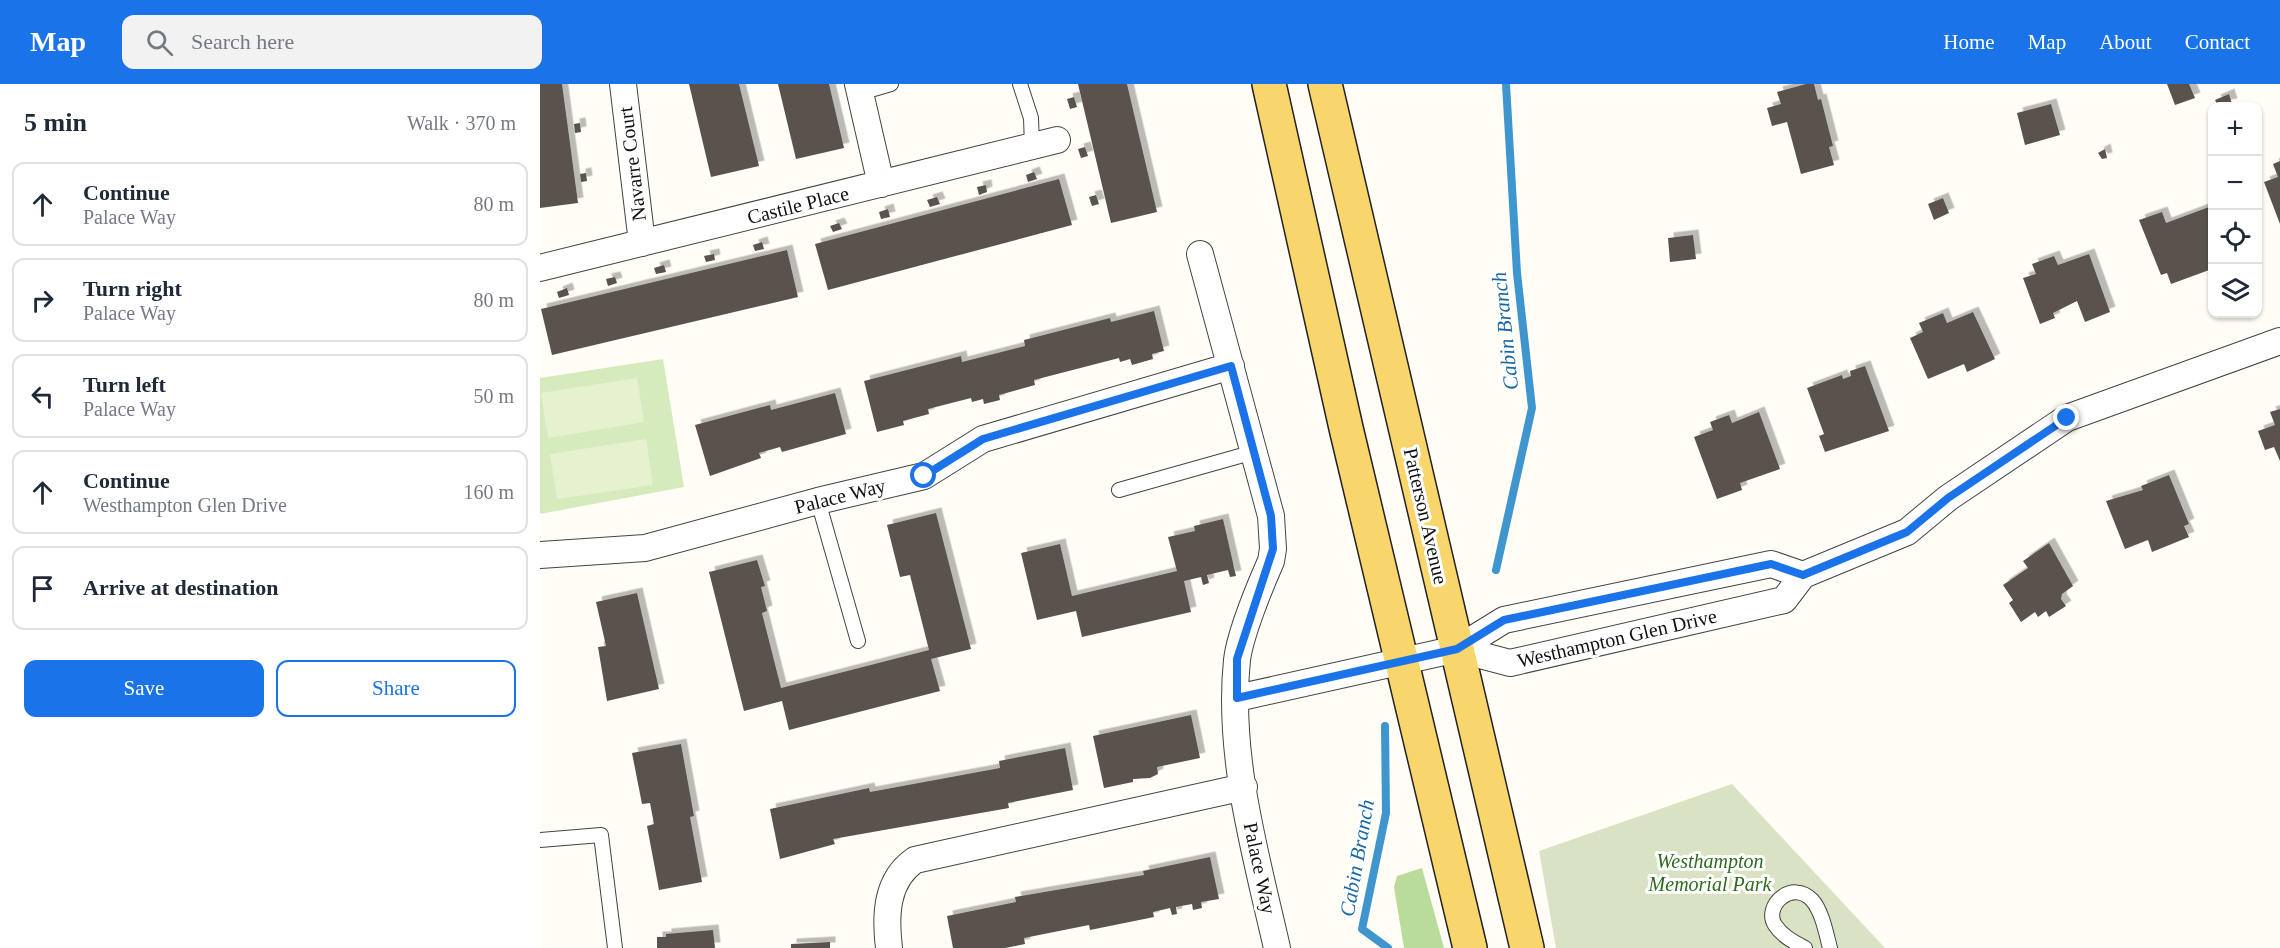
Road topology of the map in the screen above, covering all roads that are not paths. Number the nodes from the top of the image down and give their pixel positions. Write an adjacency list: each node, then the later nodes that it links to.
1 (623, 84): 9 (street, Navarre Court)
2 (891, 84): 6 (lane)
3 (1020, 84): 7 (lane)
4 (1269, 84): 21 (main road)
5 (1324, 84): 20 (main road, Patterson Avenue)
6 (859, 89): 8 (street)
7 (1045, 143): 8 (street, Castile Place)
8 (882, 184): 9 (street, Castile Place)
9 (642, 243): 11 (street, Castile Place)
10 (1200, 254): 13 (street, Palace Way)
11 (540, 268)
12 (2280, 341): 18 (street)
13 (1231, 366): 14 (street, Palace Way); 16 (street, Palace Way)
14 (1254, 452): 15 (lane); 22 (street, Palace Way)
15 (1119, 490)
16 (818, 501): 17 (street, Palace Way); 19 (lane)
17 (540, 555)
18 (1803, 575): 20 (street, Westhampton Glen Drive); 20 (street, Westhampton Glen Drive)
19 (858, 641)
20 (1457, 649): 21 (street); 29 (main road, Patterson Avenue)
21 (1402, 662): 22 (street); 28 (main road)
22 (1237, 698): 23 (street, Palace Way)
23 (1244, 787): 26 (street); 27 (street, Palace Way)
24 (540, 840): 25 (lane)
25 (615, 948)
26 (889, 948)
27 (1277, 948)
28 (1470, 948)
29 (1527, 948)
30 (1805, 948): 31 (lane)
31 (1830, 948)

